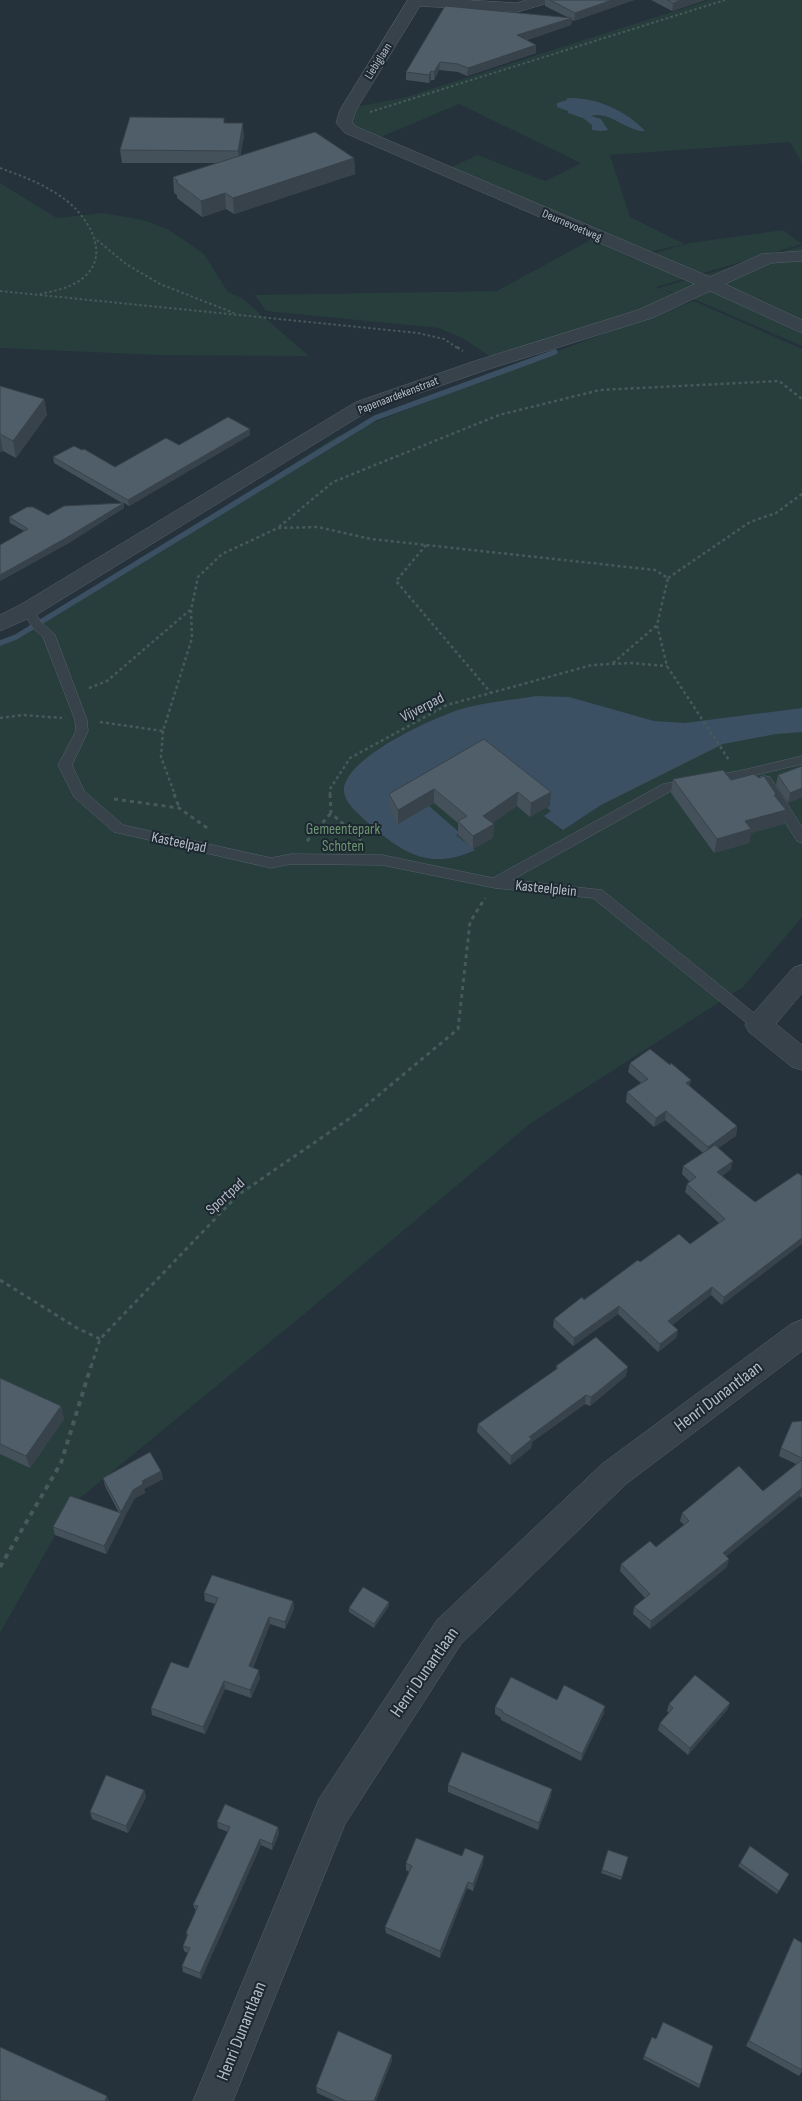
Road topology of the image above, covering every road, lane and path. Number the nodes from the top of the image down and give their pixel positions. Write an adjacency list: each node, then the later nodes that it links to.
1 (416, 0): 2 (street); 4 (street, Liebiglaan)
2 (543, 0)
3 (725, 0): 4 (path)
4 (346, 116): 8 (street, Deurnevoetweg)
5 (0, 168): 6 (path)
6 (97, 240): 10 (path); 11 (path)
7 (802, 256): 8 (street, Papenaardekenstraat)
8 (710, 284): 12 (street, Deurnevoetweg); 13 (street, Papenaardekenstraat)
9 (0, 291): 10 (path)
10 (35, 294): 11 (path)
11 (239, 315): 13 (path)
12 (802, 326)
13 (482, 365): 20 (street, Papenaardekenstraat)
14 (802, 399): 16 (path)
15 (802, 494): 18 (path)
16 (278, 528): 17 (path); 19 (path)
17 (426, 545): 18 (path); 25 (path)
18 (668, 578): 22 (path)
19 (191, 610): 26 (path); 29 (path)
20 (32, 617): 21 (street, Papenaardekenstraat); 26 (lane)
21 (0, 624)
22 (657, 625): 23 (path); 24 (path)
23 (613, 664): 24 (path, Vijverpad); 25 (path, Vijverpad)
24 (667, 666): 30 (path)
25 (491, 693): 34 (path, Vijverpad)
26 (71, 694): 28 (lane)
27 (0, 718): 28 (path)
28 (81, 720): 29 (path); 33 (lane, Kasteelpad)
29 (163, 731): 33 (path)
30 (719, 744)
31 (802, 760): 32 (lane)
32 (758, 770): 35 (lane); 38 (lane)
33 (79, 794): 36 (lane, Kasteelpad)
34 (331, 813): 36 (path); 37 (path)
35 (802, 838)
36 (291, 859): 37 (lane, Kasteelpad)
37 (382, 860): 38 (lane, Kasteelpad)
38 (495, 883): 40 (lane, Kasteelplein); 44 (path, Sportpad)
39 (802, 975): 40 (street)
40 (758, 1026): 41 (street)
41 (802, 1060)
42 (0, 1280): 44 (path)
43 (802, 1333): 46 (street, Henri Dunantlaan)
44 (100, 1339): 45 (path, Sportpad)
45 (0, 1567)
46 (213, 2101)

